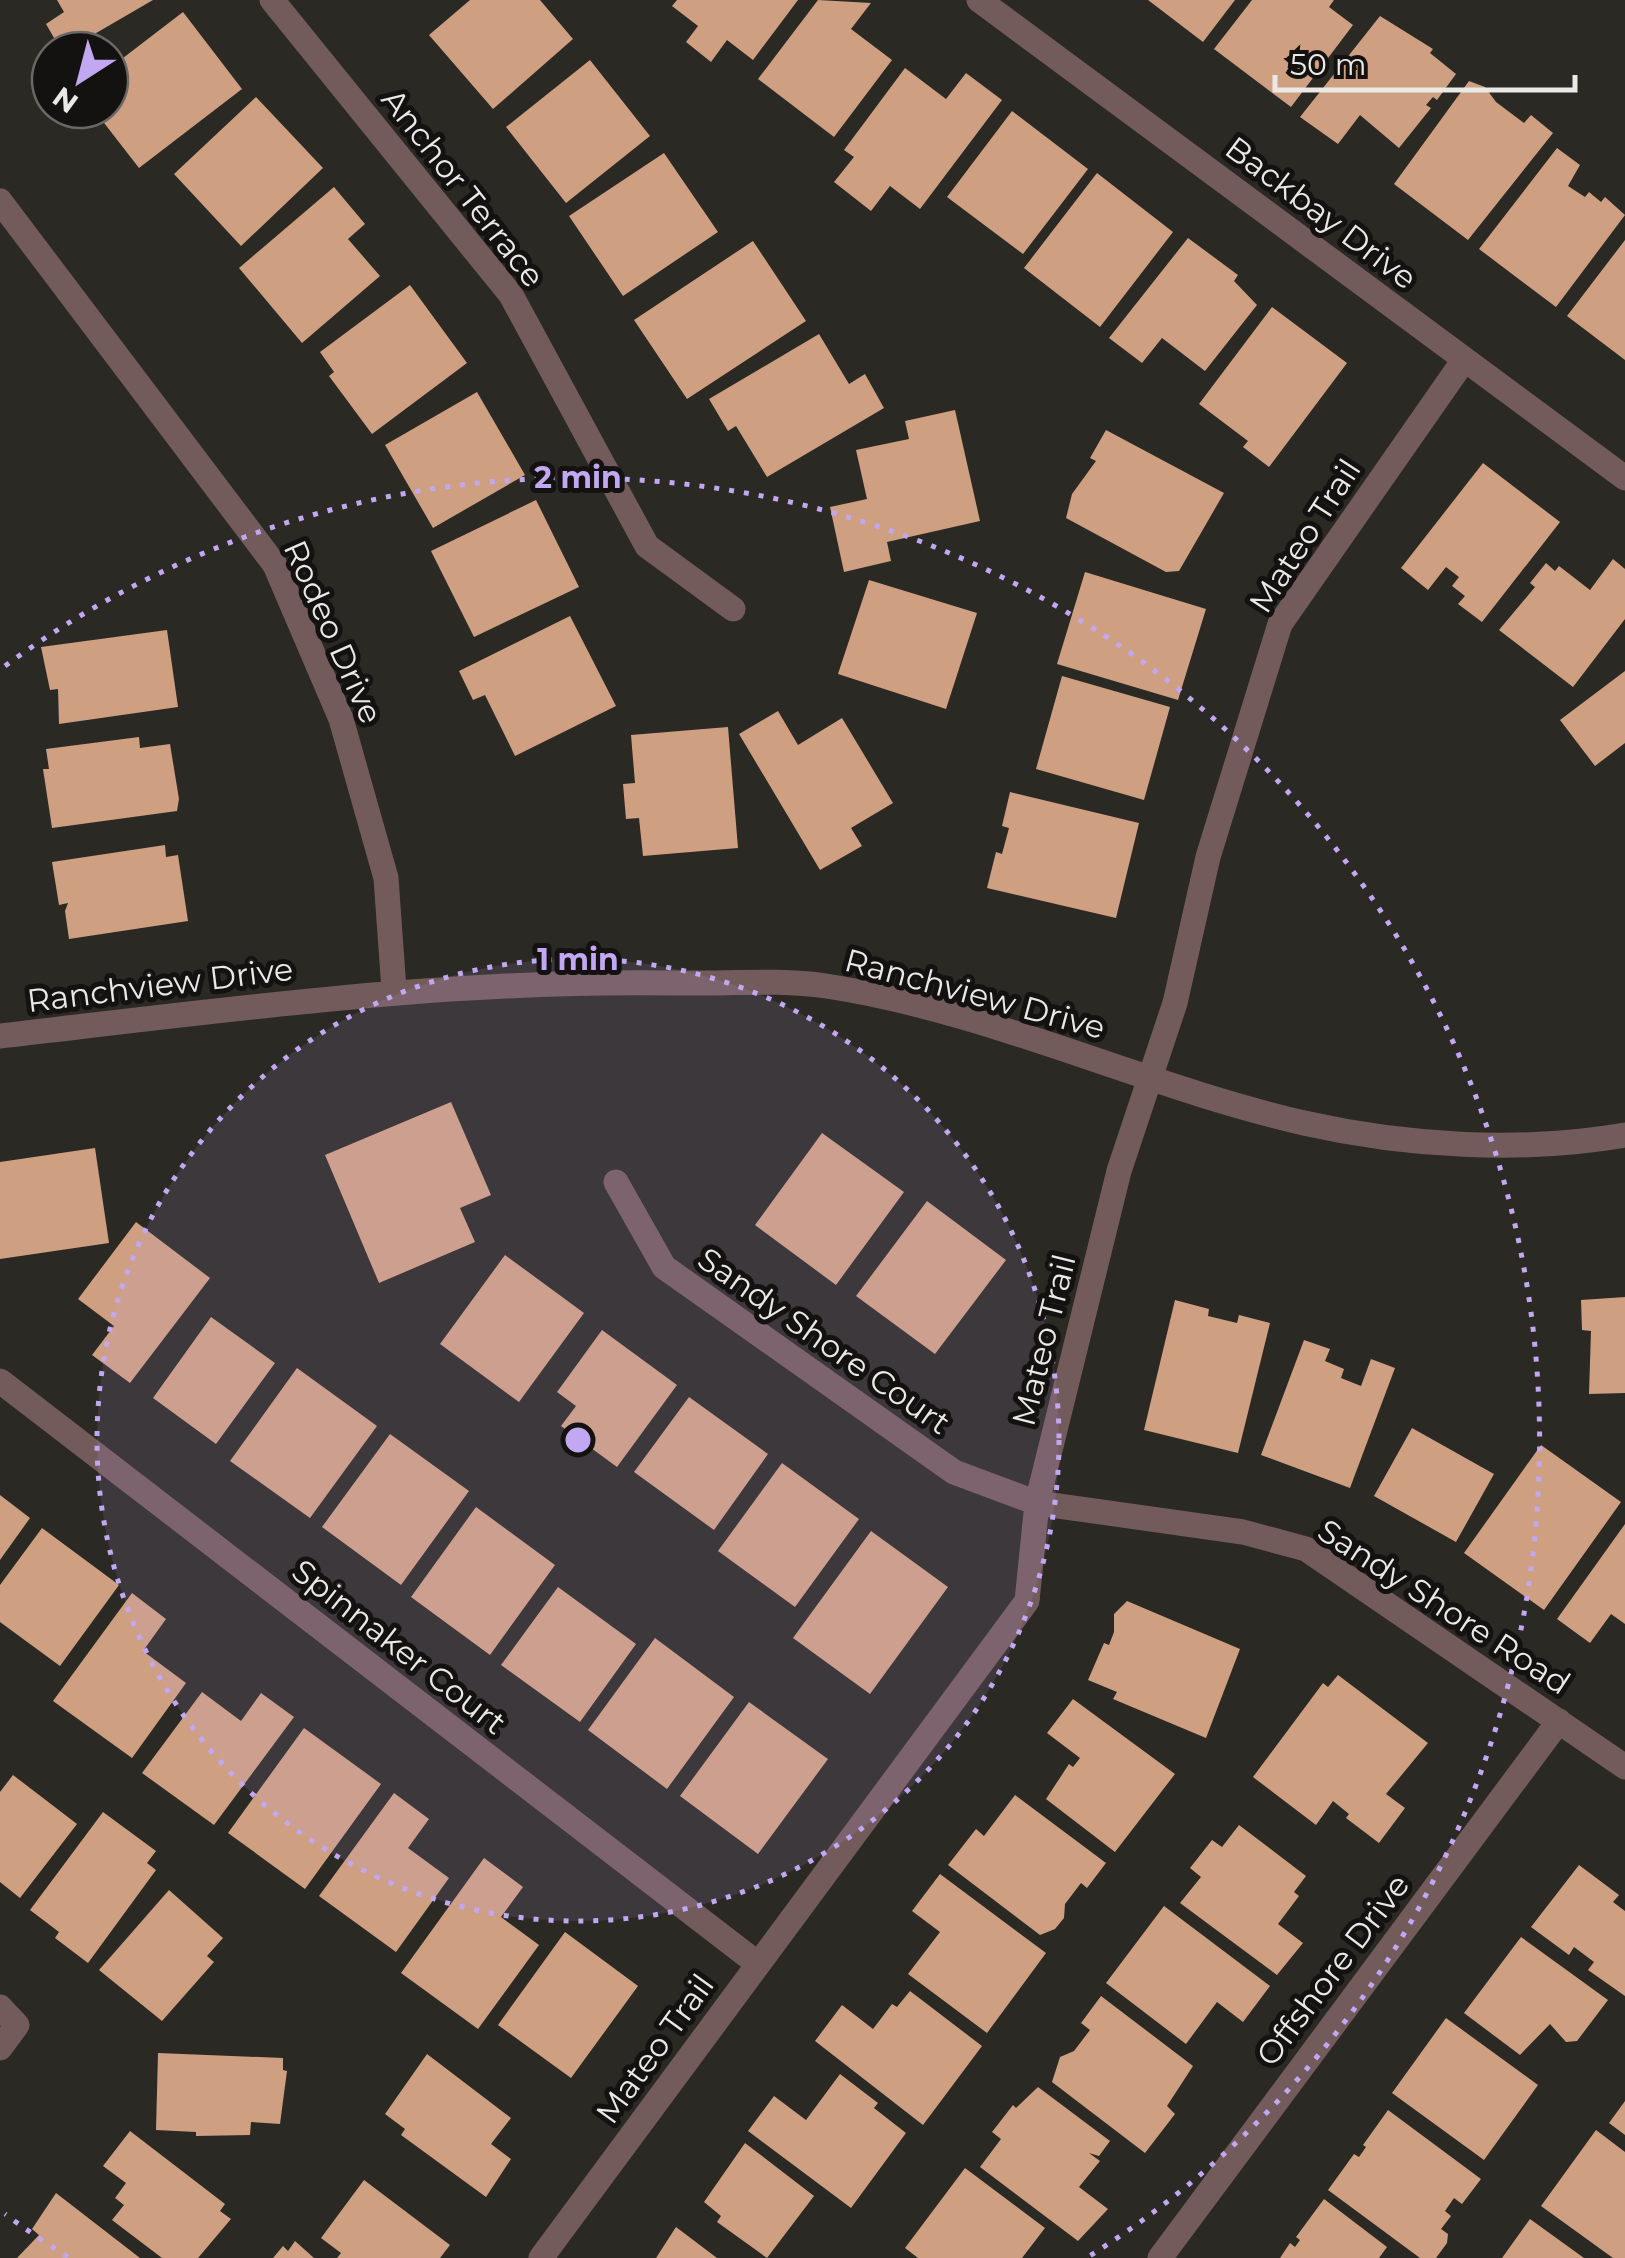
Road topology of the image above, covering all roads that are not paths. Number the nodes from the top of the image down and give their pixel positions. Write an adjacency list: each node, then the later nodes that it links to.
1 (272, 0): 6 (street, Anchor Terrace)
2 (979, 0): 4 (street, Backbay Drive)
3 (0, 201): 7 (street, Rodeo Drive)
4 (1464, 360): 5 (street, Backbay Drive); 9 (street, Mateo Trail)
5 (1625, 478)
6 (733, 609)
7 (394, 990): 8 (street, Ranchview Drive); 9 (street, Ranchview Drive)
8 (0, 1036)
9 (1150, 1077): 10 (street, Ranchview Drive); 13 (street, Mateo Trail)
10 (1625, 1135)
11 (616, 1182): 13 (street, Sandy Shore Court)
12 (0, 1381): 16 (street, Spinnaker Court)
13 (1037, 1504): 14 (street, Sandy Shore Road); 16 (street, Mateo Trail)
14 (1559, 1721): 15 (street, Sandy Shore Road); 20 (street, Offshore Drive)
15 (1625, 1767)
16 (758, 1964): 19 (street, Mateo Trail)
17 (8, 2016): 18 (street)
18 (0, 2048)
19 (541, 2258)
20 (1160, 2258)

